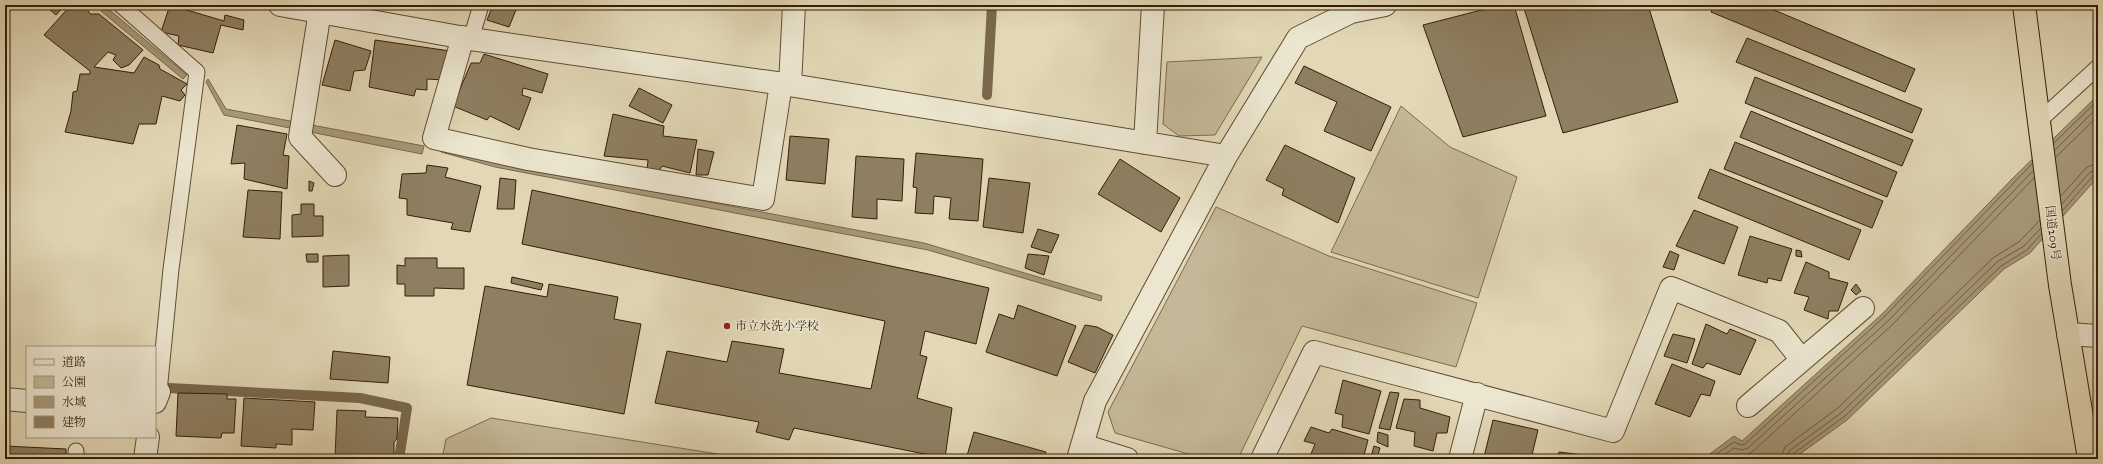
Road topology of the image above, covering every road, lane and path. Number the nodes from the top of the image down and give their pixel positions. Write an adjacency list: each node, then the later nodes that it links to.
1 (121, 5): 21 (lane)
2 (280, 5): 8 (street)
3 (481, 5): 9 (lane)
4 (794, 5): 11 (street)
5 (1153, 5): 13 (street)
6 (1385, 5): 14 (street)
7 (2024, 5): 12 (highway, 国道209号)
8 (320, 11): 9 (street); 15 (street)
9 (467, 38): 11 (street); 11 (street)
10 (2098, 66): 12 (lane)
11 (785, 85): 13 (street)
12 (2039, 121): 17 (highway, 国道209号)
13 (1145, 143): 14 (street)
14 (1226, 156): 26 (street)
15 (335, 175)
16 (1863, 308): 19 (street)
17 (2068, 334): 18 (street); 31 (highway, 国道209号)
18 (2098, 336)
19 (1802, 360): 20 (street); 24 (street)
20 (1477, 394): 29 (street); 30 (street)
21 (157, 397)
22 (5, 399): 23 (street)
23 (26, 401)
24 (1748, 406)
25 (148, 438): 27 (street)
26 (1080, 452): 28 (street)
27 (145, 459)
28 (1127, 459)
29 (1262, 459)
30 (1460, 459)
31 (2089, 459)

